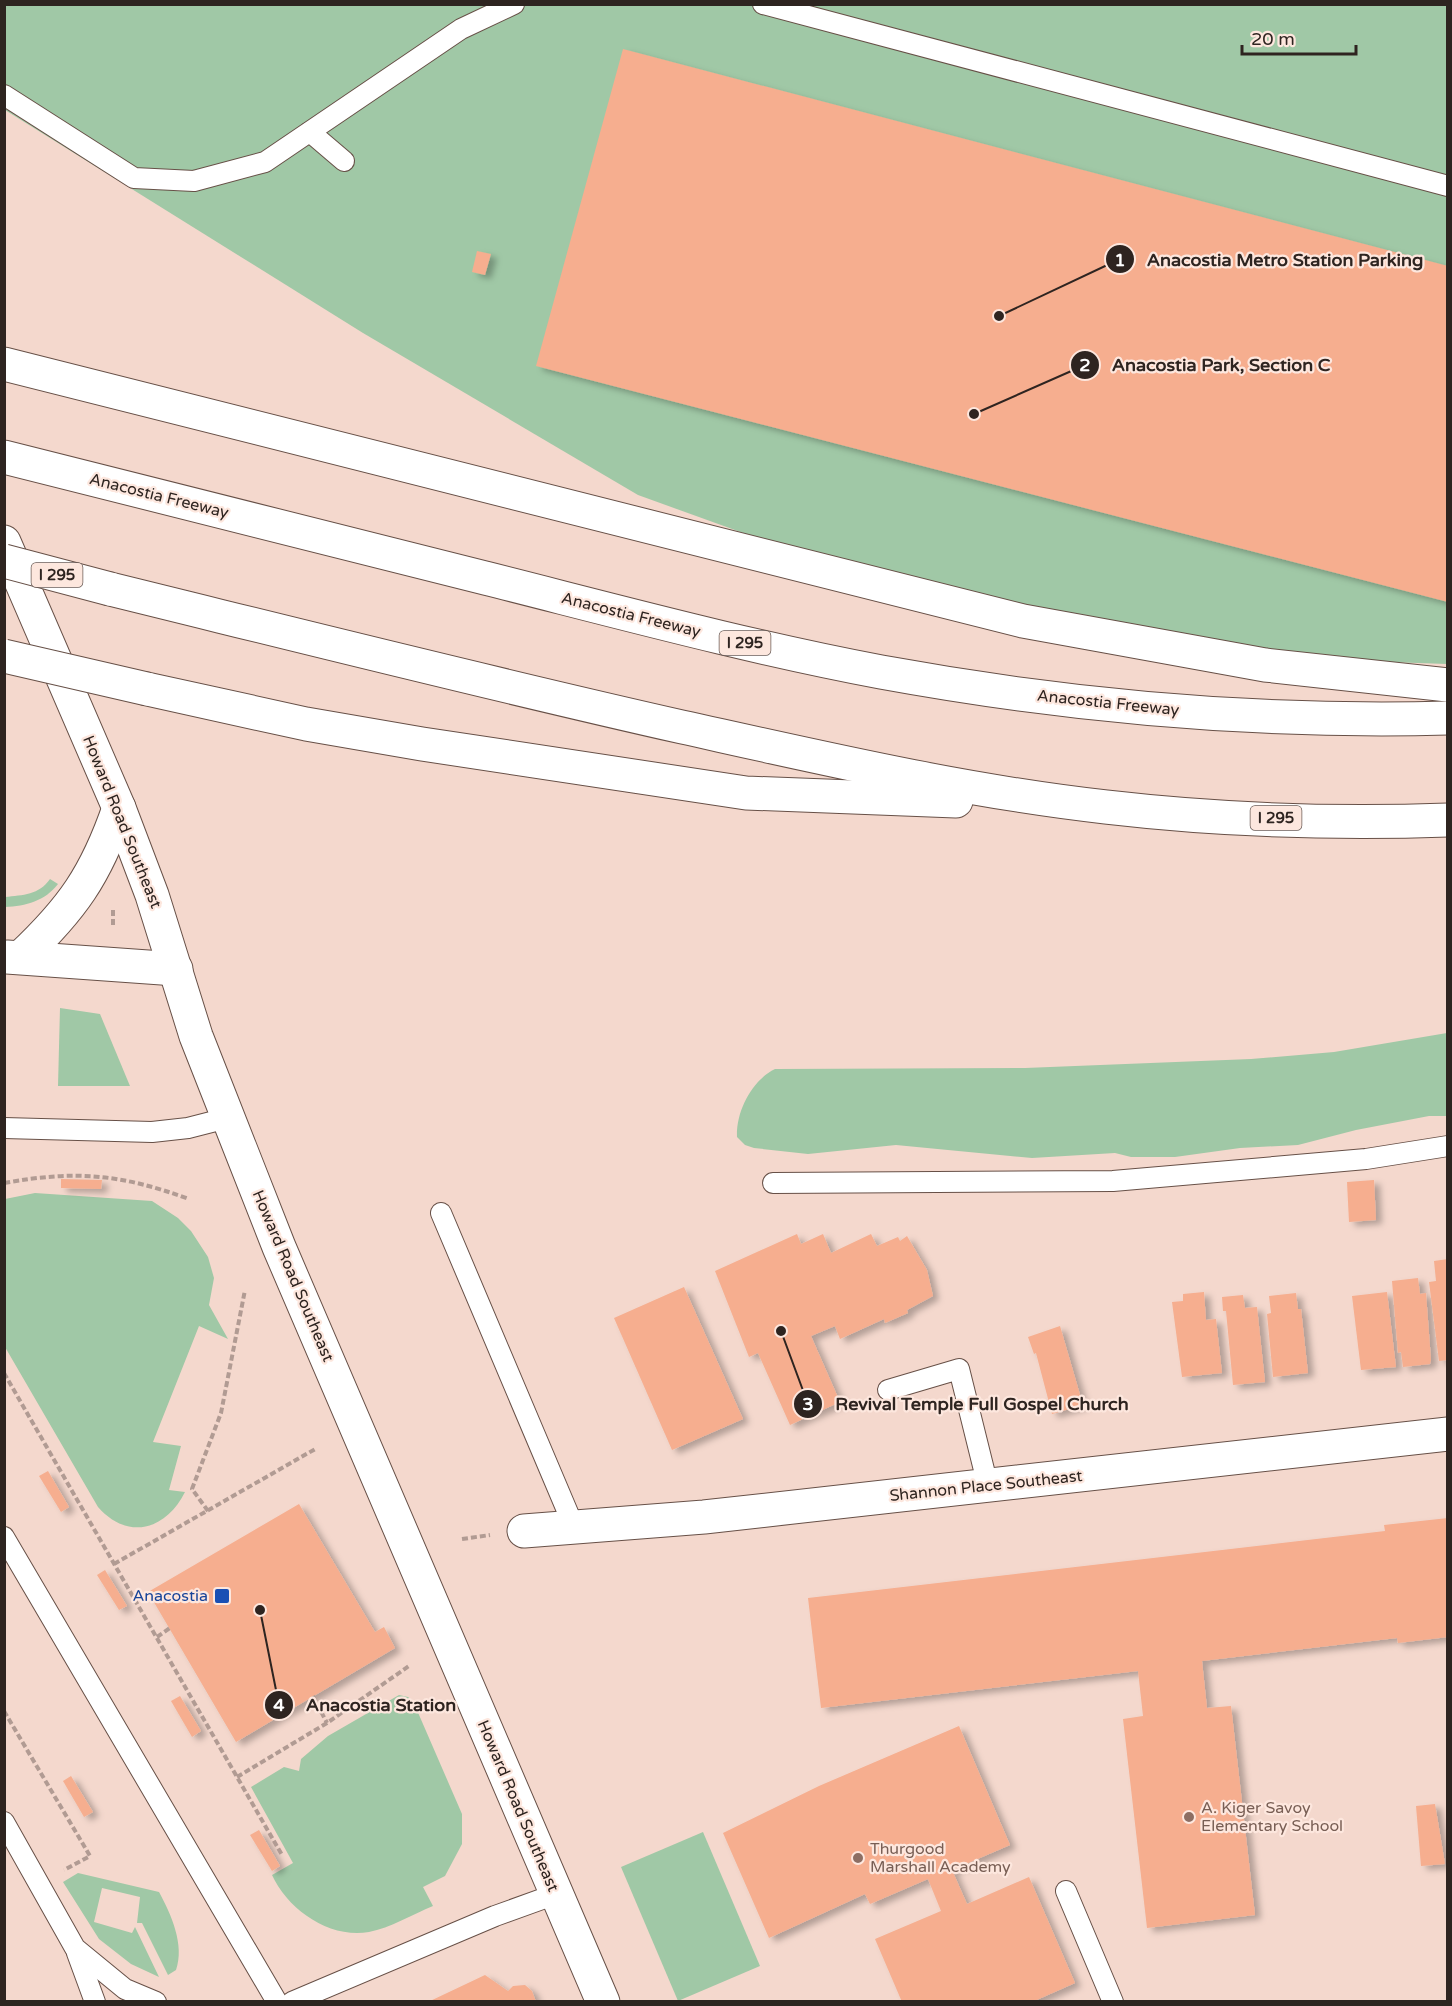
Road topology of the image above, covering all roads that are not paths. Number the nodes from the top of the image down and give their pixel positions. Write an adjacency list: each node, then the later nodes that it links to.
1 (514, 4): 4 (lane)
2 (763, 4): 6 (lane)
3 (4, 95): 4 (lane)
4 (310, 132): 5 (lane)
5 (344, 161)
6 (1448, 186)
7 (9, 365): 12 (main road)
8 (4, 457): 13 (main road, Anacostia Freeway / I 295)
9 (4, 542): 15 (main road, Howard Road Southeast)
10 (4, 561): 14 (main road, I 295, bridge)
11 (4, 656): 14 (main road, bridge)
12 (1448, 685)
13 (1448, 718)
14 (1105, 807): 16 (main road, I 295)
15 (119, 808): 17 (main road); 18 (main road, Howard Road Southeast)
16 (1448, 820)
17 (13, 957): 18 (main road)
18 (176, 969): 19 (main road, Howard Road Southeast)
19 (228, 1118): 20 (lane); 32 (main road, Howard Road Southeast)
20 (4, 1128)
21 (1448, 1146): 22 (lane)
22 (773, 1183)
23 (441, 1213): 27 (lane)
24 (888, 1390): 26 (lane)
25 (1448, 1434): 26 (main road, Shannon Place Southeast)
26 (988, 1486): 27 (main road, Shannon Place Southeast)
27 (574, 1527): 28 (main road, Shannon Place Southeast)
28 (524, 1531)
29 (4, 1537): 36 (lane)
30 (4, 1822): 33 (lane)
31 (1066, 1891): 39 (lane)
32 (556, 1894): 37 (lane); 38 (main road, Howard Road Southeast)
33 (75, 1948): 34 (lane); 35 (lane)
34 (95, 2001)
35 (156, 2001)
36 (277, 2001)
37 (292, 2001)
38 (603, 2001)
39 (1113, 2001)

